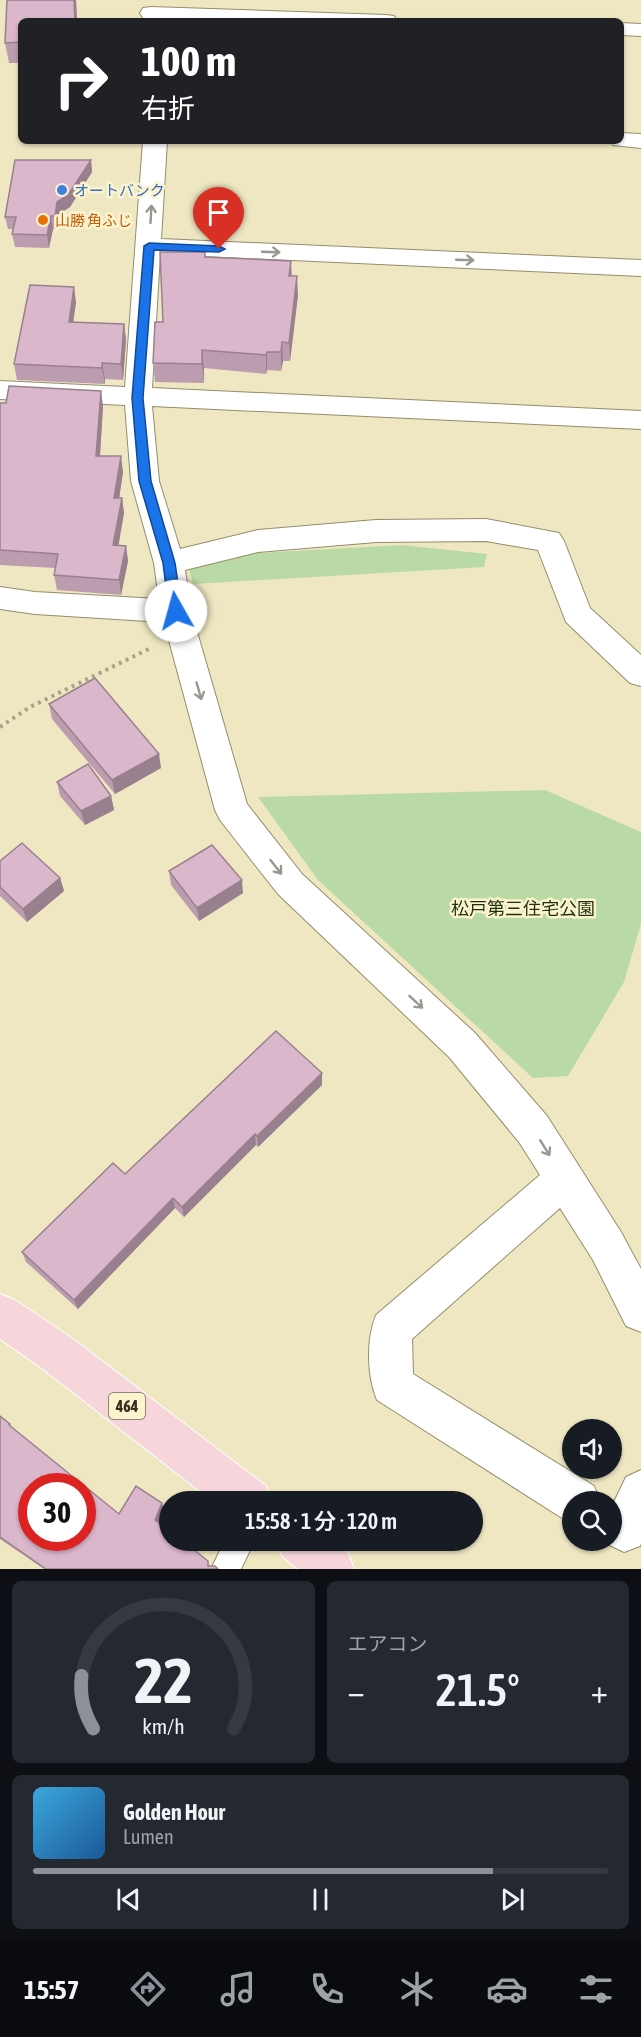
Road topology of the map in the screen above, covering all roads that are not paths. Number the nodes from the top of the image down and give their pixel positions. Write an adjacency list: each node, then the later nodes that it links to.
1 (151, 11): 2 (street)
2 (316, 18)
3 (624, 29): 4 (street)
4 (641, 30)
5 (624, 140): 6 (street)
6 (641, 141)
7 (155, 144): 8 (street, one-way to 7)
8 (149, 246): 9 (street, one-way to 9); 11 (street)
9 (641, 267)
10 (0, 390): 11 (street)
11 (138, 398): 12 (street); 13 (street)
12 (641, 420)
13 (169, 563): 15 (street); 16 (street)
14 (0, 598): 15 (street)
15 (179, 623): 17 (street, one-way to 17)
16 (641, 674)
17 (564, 1179): 18 (street); 21 (street)
18 (641, 1311)
19 (0, 1315): 20 (highway, 464)
20 (236, 1491)
21 (562, 1492)
22 (641, 1492): 23 (street)
23 (622, 1529)
24 (235, 1551): 26 (lane)
25 (311, 1551): 27 (highway)
26 (225, 1569)
27 (332, 1569)

